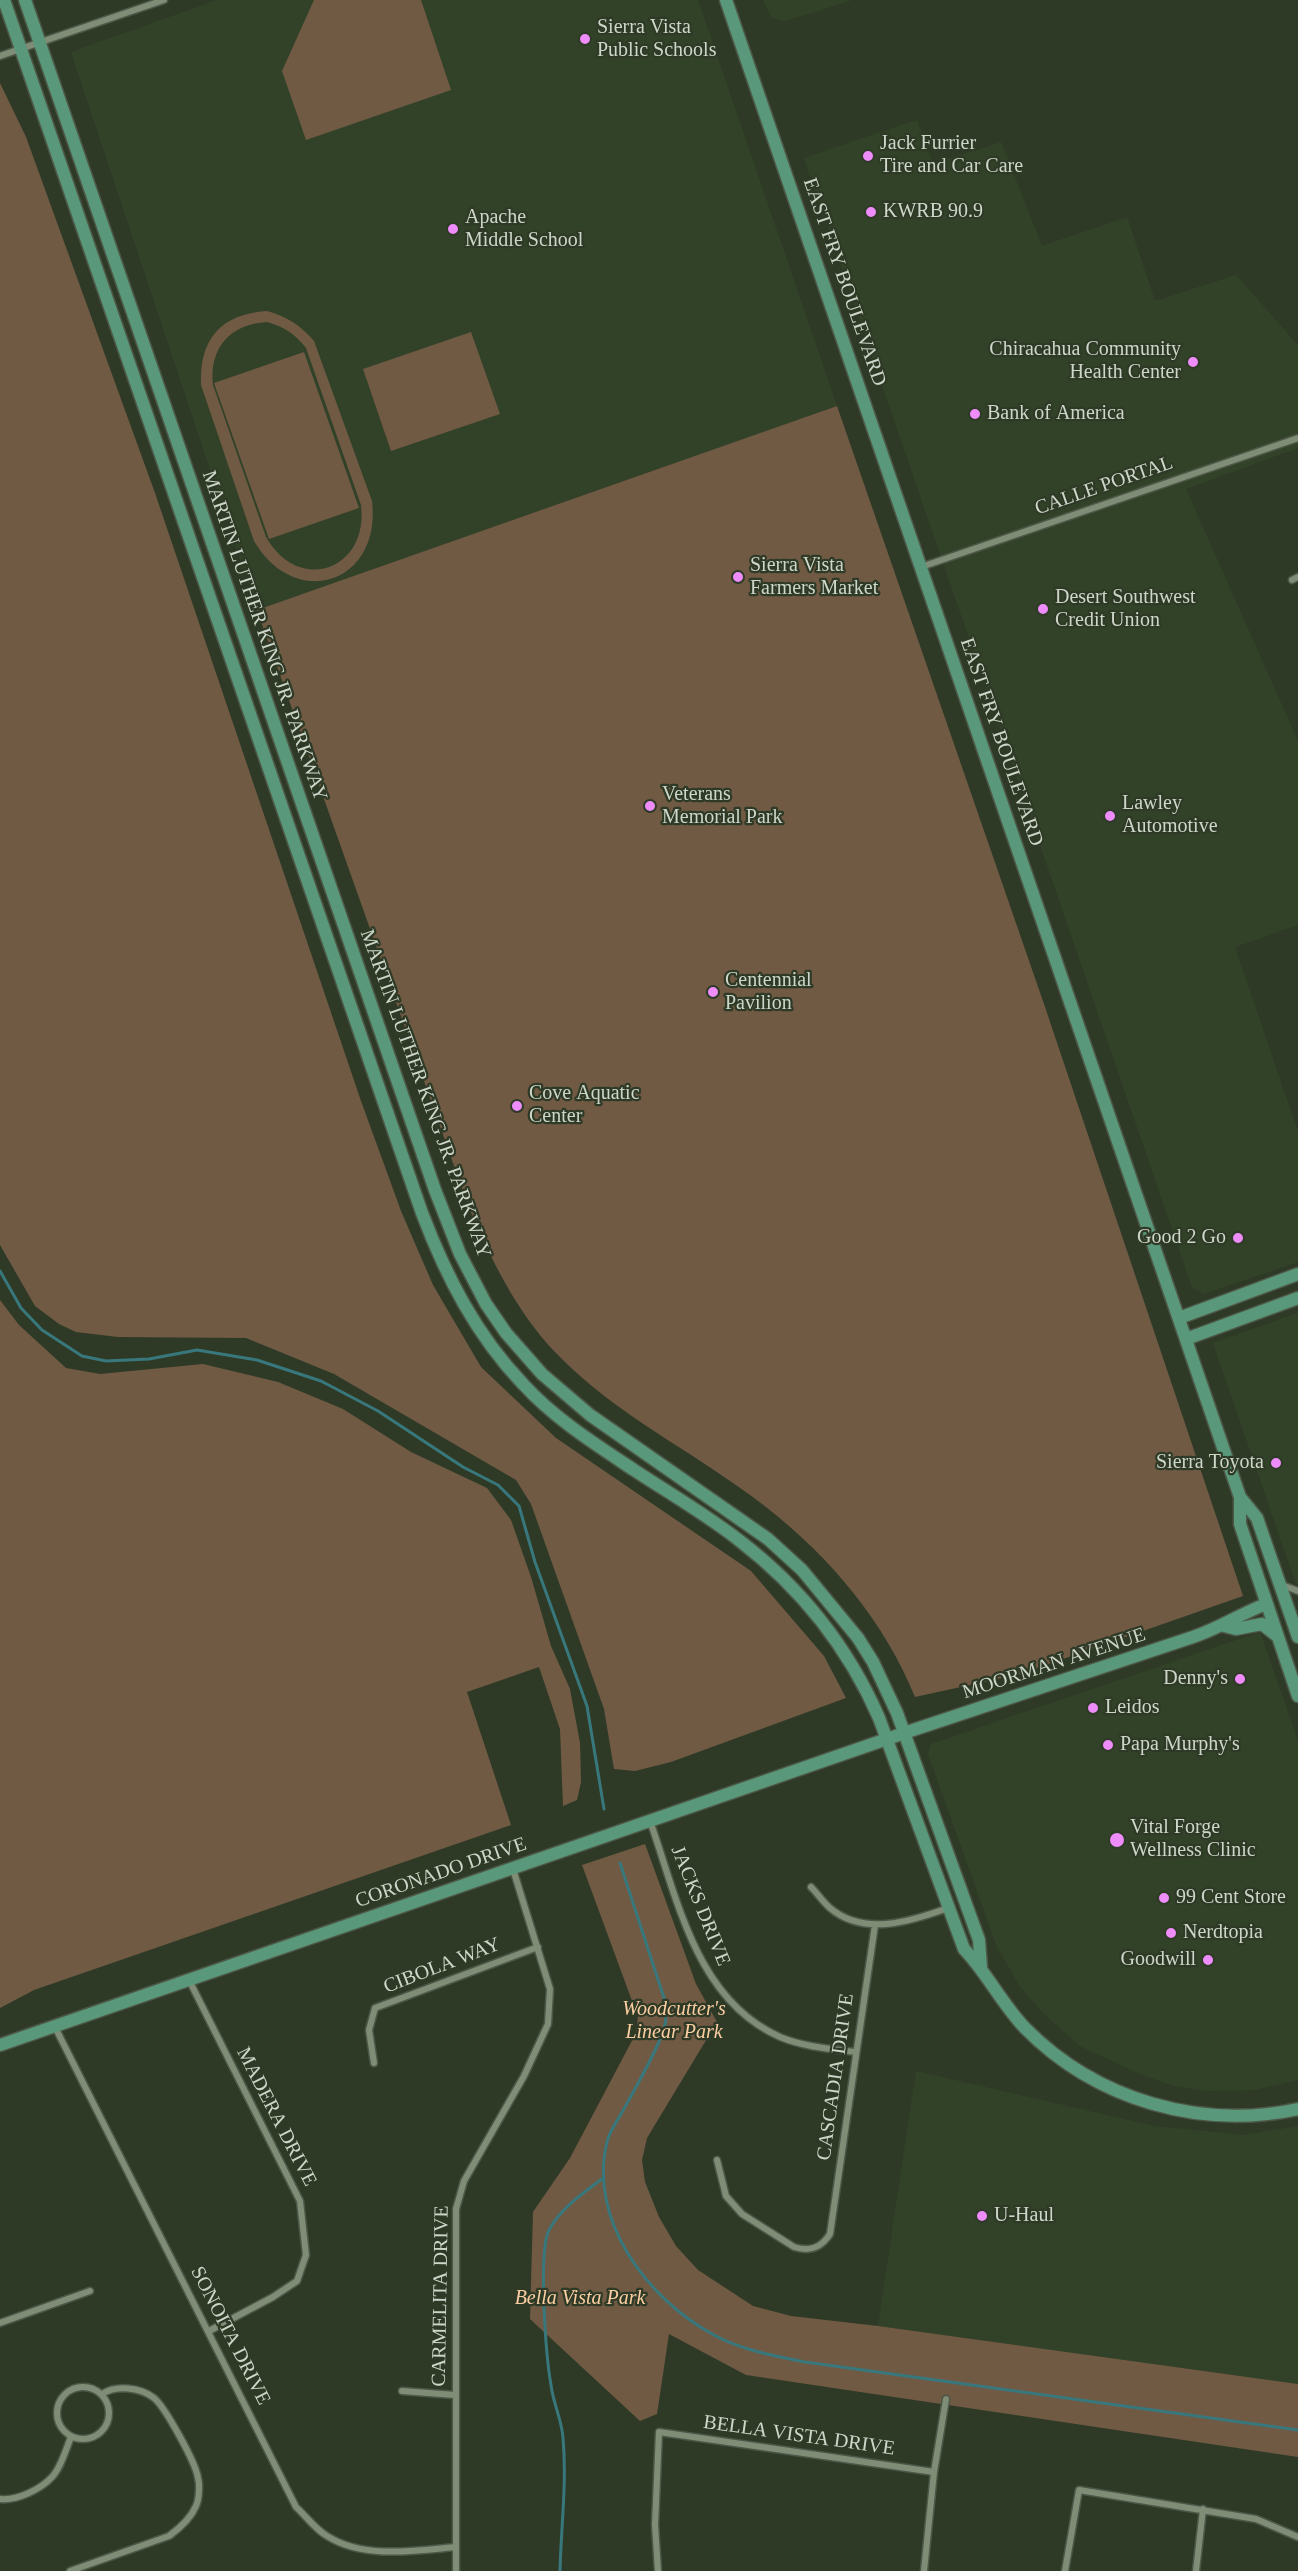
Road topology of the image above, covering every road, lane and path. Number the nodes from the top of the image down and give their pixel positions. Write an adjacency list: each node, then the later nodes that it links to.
1 (4, 0): 6 (street, MARTIN LUTHER KING JR. PARKWAY)
2 (25, 0): 5 (street, MARTIN LUTHER KING JR. PARKWAY)
3 (164, 0): 5 (street)
4 (726, 0): 9 (street, EAST FRY BOULEVARD)
5 (40, 42): 6 (street); 23 (street, MARTIN LUTHER KING JR. PARKWAY)
6 (22, 48): 7 (street); 23 (street, MARTIN LUTHER KING JR. PARKWAY)
7 (0, 56)
8 (1298, 438): 9 (street, CALLE PORTAL)
9 (921, 567): 12 (street, EAST FRY BOULEVARD)
10 (1298, 1274): 12 (street)
11 (1298, 1298): 13 (street)
12 (1179, 1318): 13 (street, EAST FRY BOULEVARD)
13 (1186, 1339): 14 (street, EAST FRY BOULEVARD)
14 (1240, 1497): 15 (street, EAST FRY BOULEVARD); 17 (street, EAST FRY BOULEVARD)
15 (1279, 1584): 16 (street); 18 (street, EAST FRY BOULEVARD)
16 (1298, 1591)
17 (1266, 1604): 19 (street, MOORMAN AVENUE); 20 (street, EAST FRY BOULEVARD)
18 (1293, 1607): 21 (street, EAST FRY BOULEVARD)
19 (1224, 1626): 20 (street, MOORMAN AVENUE); 23 (street, MOORMAN AVENUE)
20 (1277, 1636): 22 (street, EAST FRY BOULEVARD)
21 (1298, 1638)
22 (1298, 1696)
23 (896, 1737): 24 (street, CORONADO DRIVE); 27 (street, MARTIN LUTHER KING JR. PARKWAY); 30 (street, MARTIN LUTHER KING JR. PARKWAY)
24 (650, 1821): 25 (street, CORONADO DRIVE); 34 (street, JACKS DRIVE)
25 (513, 1869): 29 (street, CARMELITA DRIVE); 31 (street, CORONADO DRIVE)
26 (811, 1887): 28 (street)
27 (948, 1908): 28 (street); 30 (street, MARTIN LUTHER KING JR. PARKWAY)
28 (874, 1925): 34 (street, CASCADIA DRIVE)
29 (538, 1947): 35 (street, CIBOLA WAY); 43 (street, CARMELITA DRIVE)
30 (981, 1967): 36 (street)
31 (189, 1980): 32 (street, CORONADO DRIVE); 40 (street, MADERA DRIVE)
32 (55, 2026): 33 (street, CORONADO DRIVE); 40 (street, SONOITA DRIVE)
33 (0, 2045)
34 (856, 2052): 37 (street, CASCADIA DRIVE)
35 (374, 2063)
36 (1298, 2109)
37 (717, 2160)
38 (90, 2291): 39 (street)
39 (0, 2323)
40 (209, 2331): 50 (street, SONOITA DRIVE)
41 (402, 2391): 43 (street)
42 (102, 2394): 45 (street); 45 (street); 51 (street)
43 (455, 2395): 50 (street, CARMELITA DRIVE)
44 (946, 2399): 46 (street)
45 (71, 2437): 47 (street)
46 (934, 2472): 53 (street, BELLA VISTA DRIVE); 54 (street)
47 (0, 2499)
48 (1203, 2509): 49 (street); 55 (street); 56 (street)
49 (1298, 2536)
50 (455, 2547): 52 (street, CARMELITA DRIVE)
51 (70, 2571)
52 (456, 2571)
53 (658, 2571)
54 (924, 2571)
55 (1065, 2571)
56 (1196, 2571)

